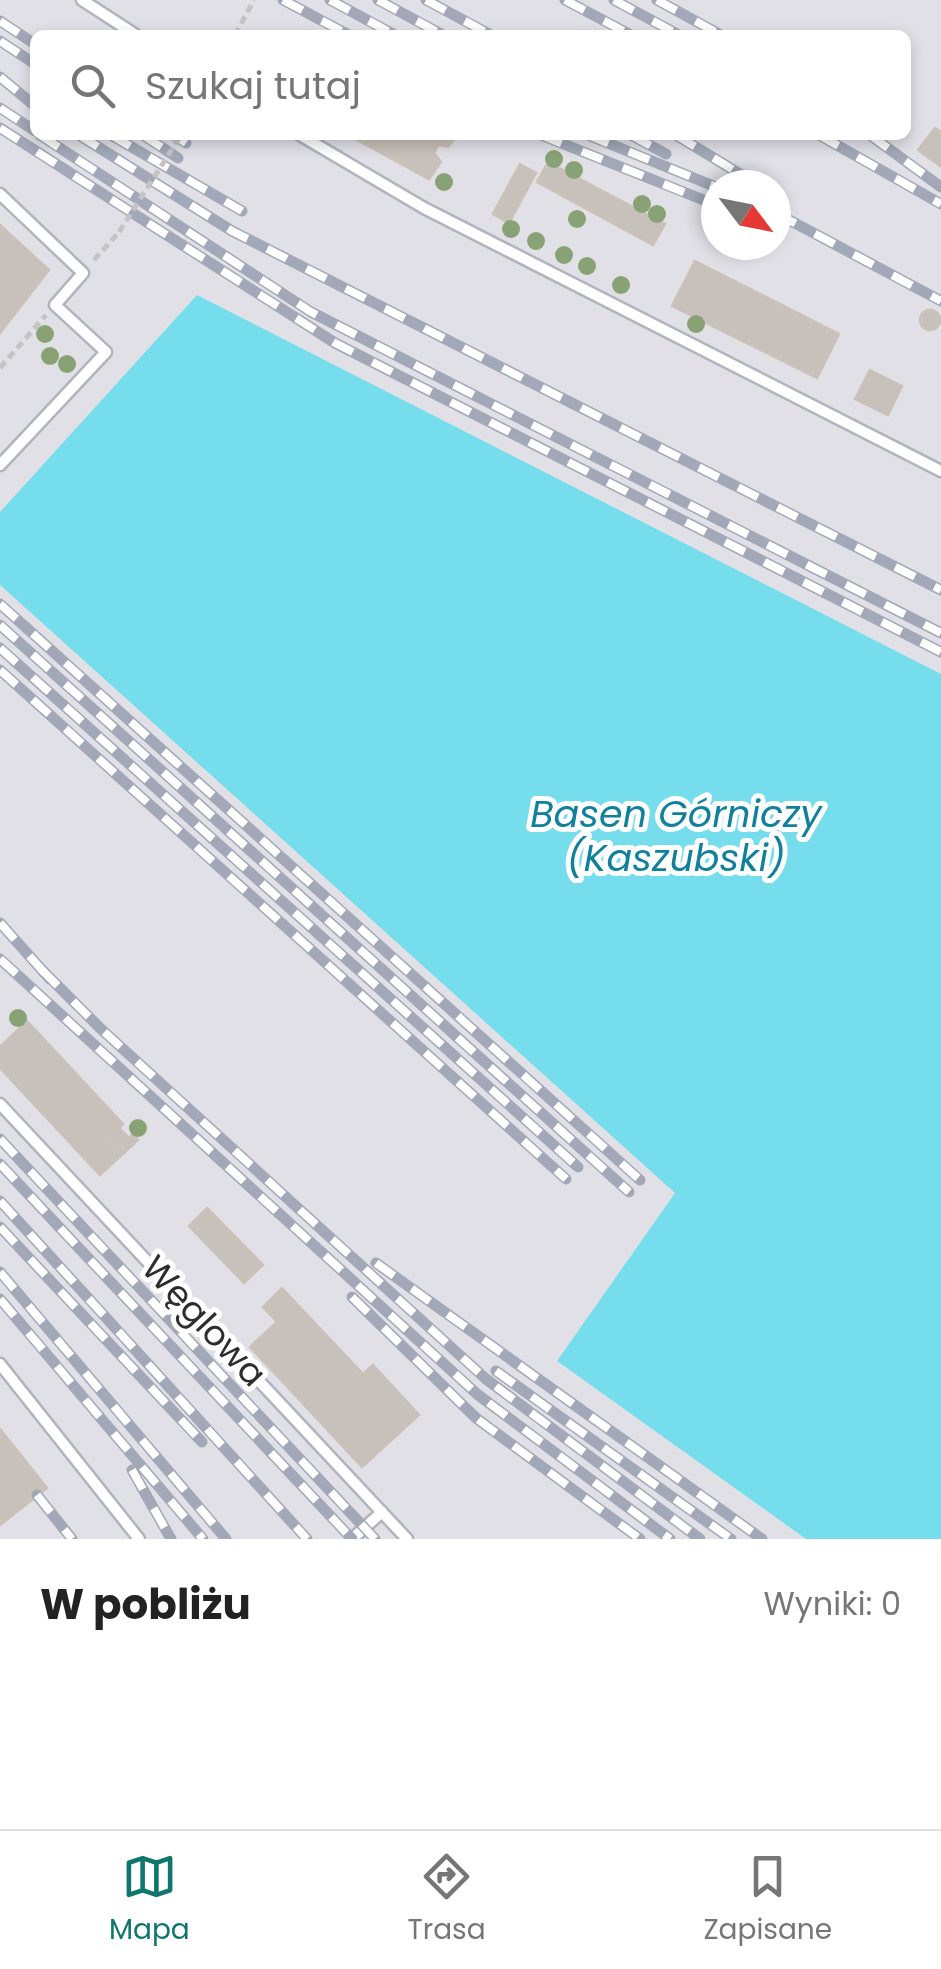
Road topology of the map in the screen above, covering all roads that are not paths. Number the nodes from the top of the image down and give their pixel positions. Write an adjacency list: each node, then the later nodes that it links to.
1 (82, 0): 2 (lane)
2 (128, 30)
3 (308, 140): 6 (lane)
4 (0, 194): 5 (lane)
5 (0, 465)
6 (941, 470)
7 (0, 1104): 9 (lane, Węglowa)
8 (0, 1364): 10 (lane)
9 (382, 1512): 11 (lane); 12 (lane, Węglowa)
10 (139, 1539)
11 (352, 1539)
12 (407, 1539)

